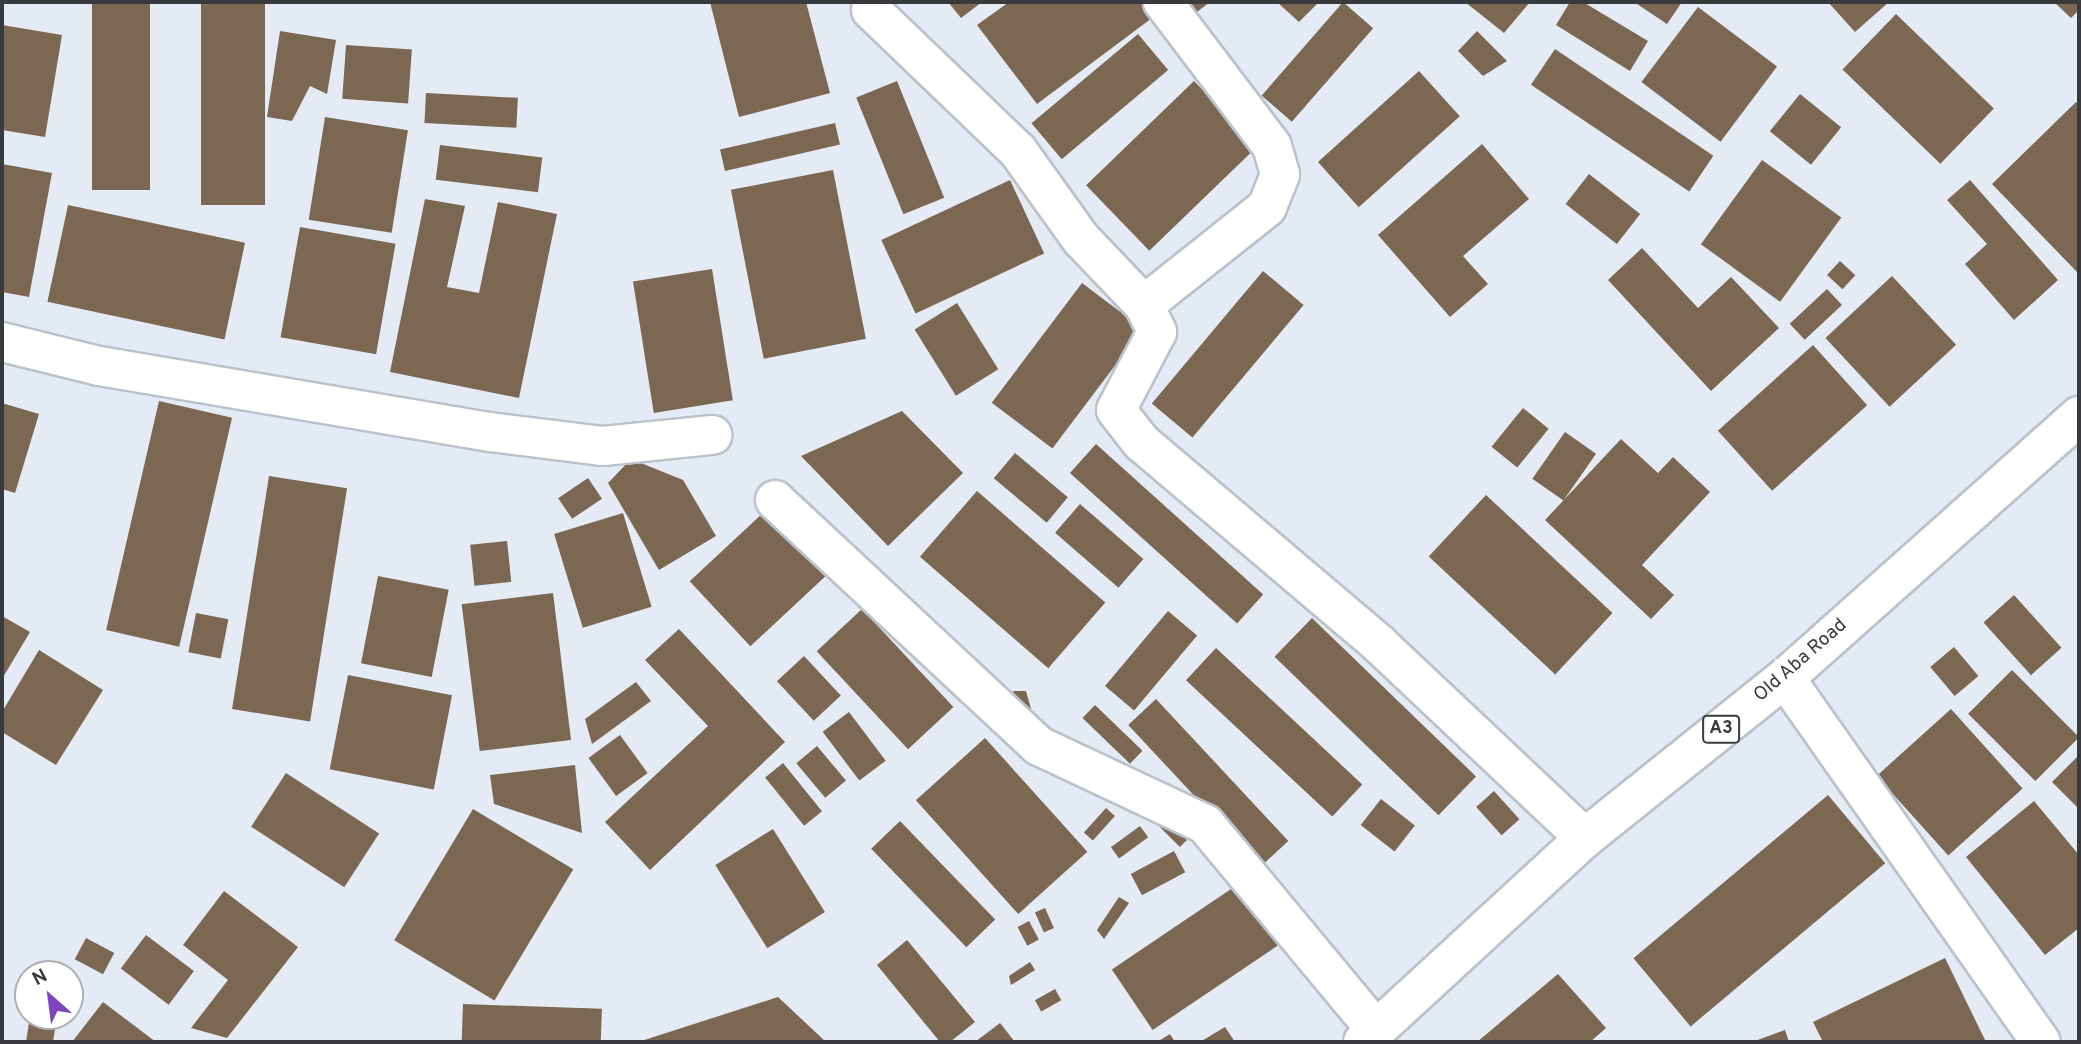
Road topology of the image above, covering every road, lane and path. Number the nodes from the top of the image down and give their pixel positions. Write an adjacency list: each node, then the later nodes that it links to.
1 (1163, 2): 3 (street)
2 (870, 10): 3 (street)
3 (1144, 305): 9 (street)
4 (2, 342): 6 (street)
5 (2079, 416): 8 (street, Old Aba Road / A3)
6 (712, 435)
7 (775, 500): 10 (street)
8 (1785, 678): 9 (street, Old Aba Road / A3); 11 (street)
9 (1585, 838): 10 (street, Old Aba Road / A3)
10 (1370, 1036)
11 (2041, 1042)

